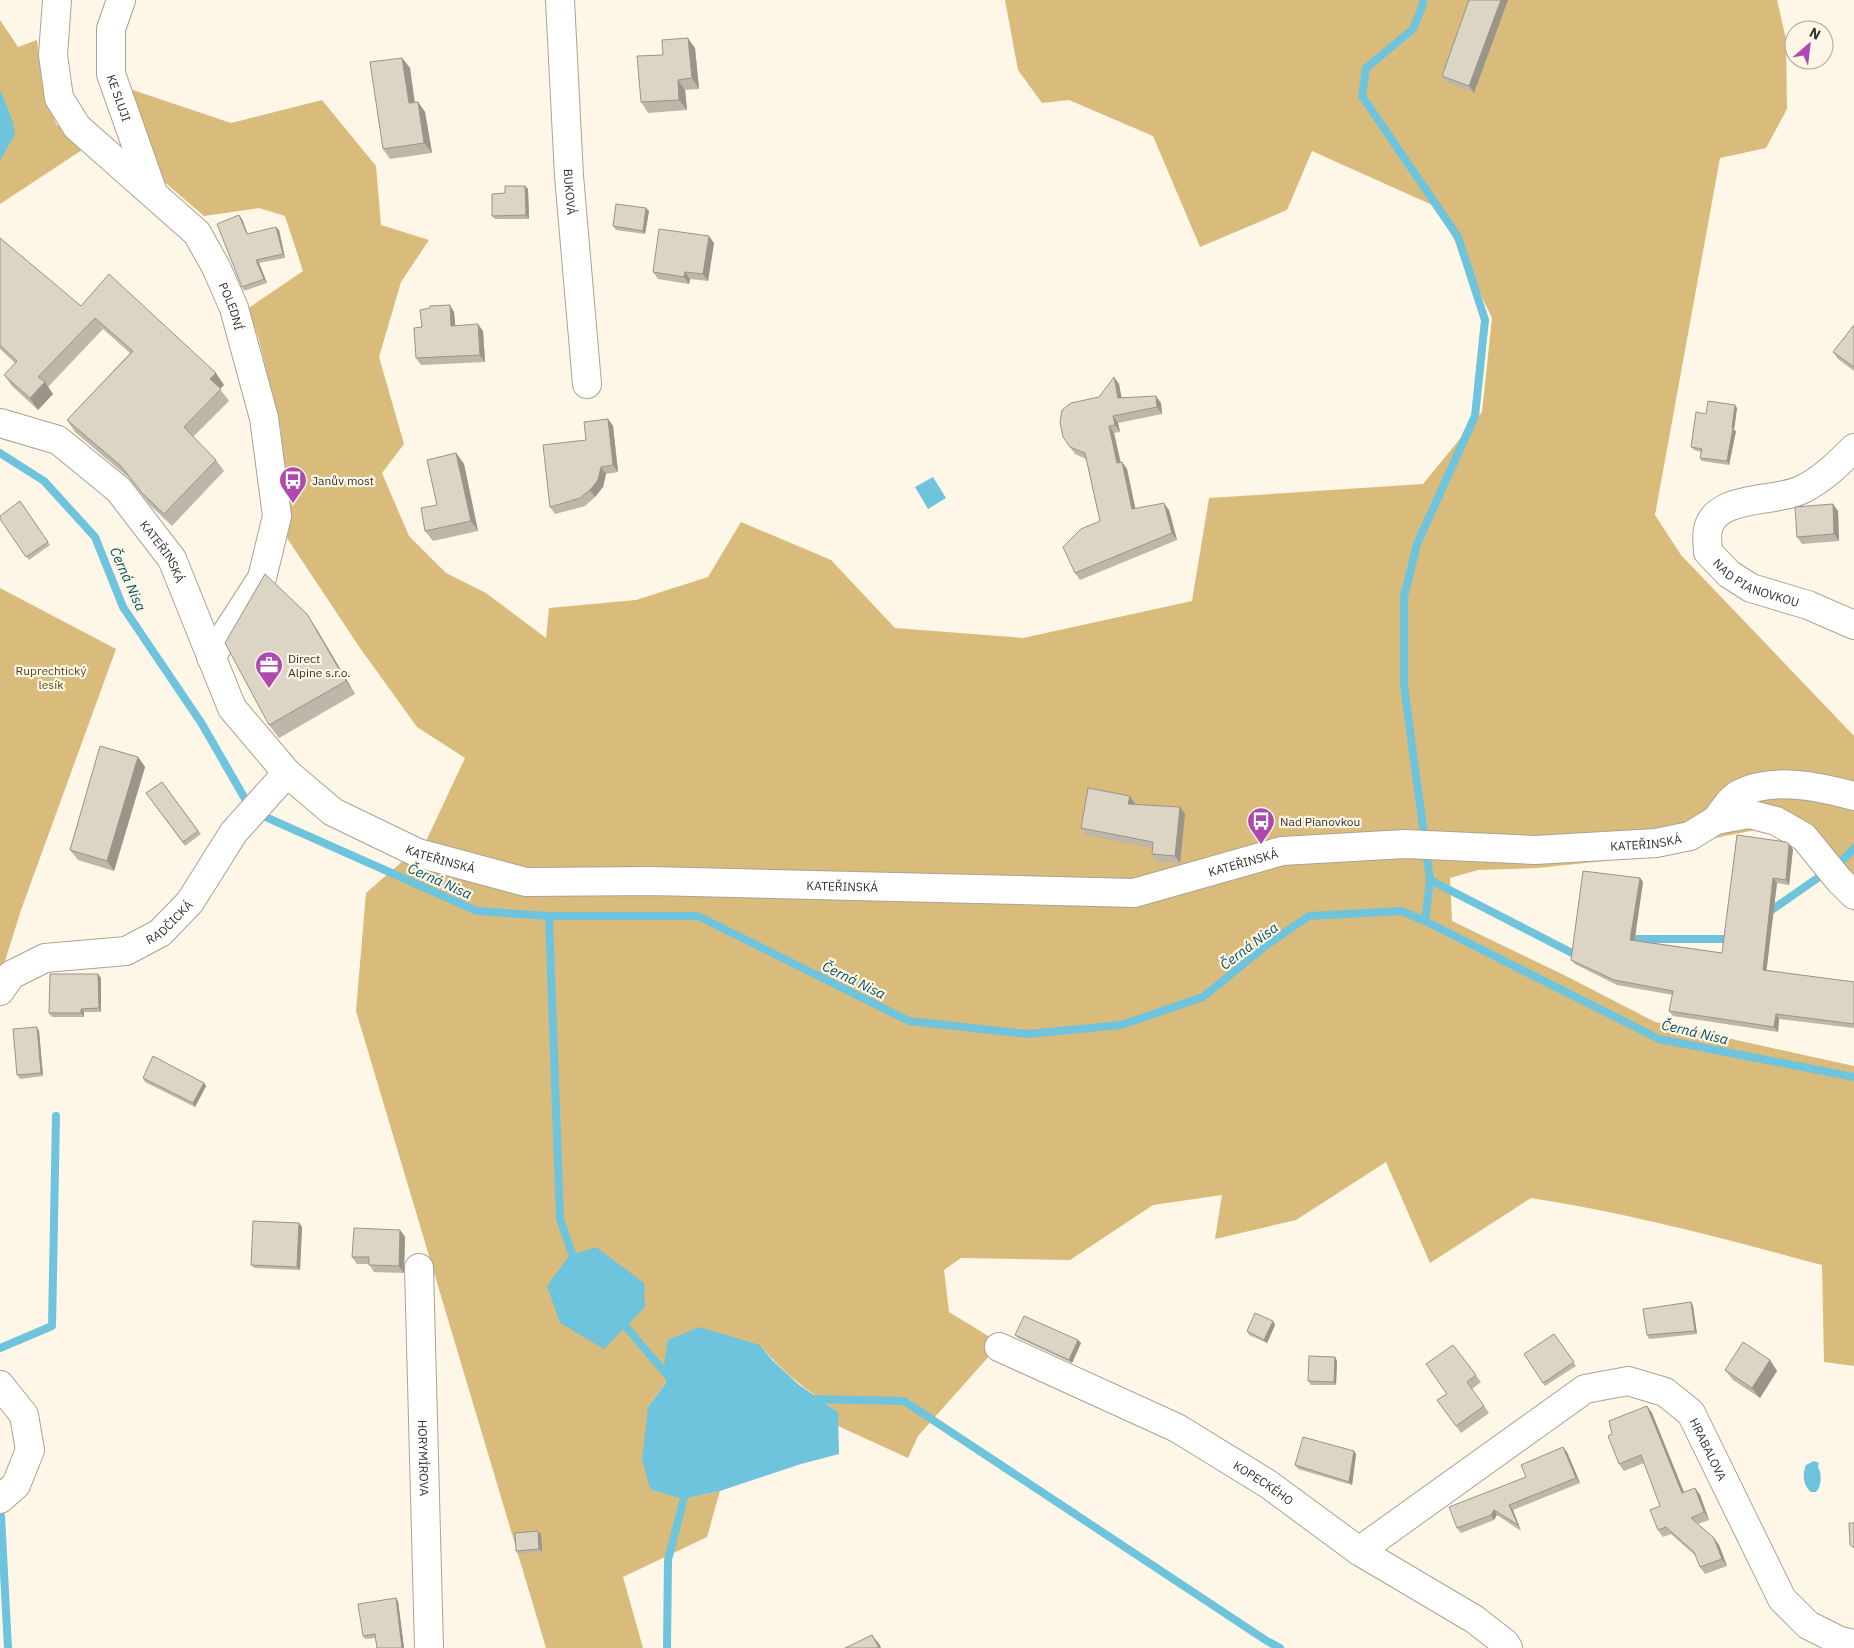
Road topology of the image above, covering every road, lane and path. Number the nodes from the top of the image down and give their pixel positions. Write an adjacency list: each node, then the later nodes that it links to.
1 (57, 0): 4 (street, POLEDNÍ)
2 (121, 0): 4 (street, KE SLUJI)
3 (560, 0): 5 (street, BUKOVÁ)
4 (153, 193): 9 (street, POLEDNÍ)
5 (587, 384)
6 (0, 423): 9 (street, KATEŘINSKÁ)
7 (1854, 448): 8 (street, NAD PIANOVKOU)
8 (1854, 625)
9 (211, 657): 10 (street, KATEŘINSKÁ)
10 (288, 773): 12 (street, KATEŘINSKÁ); 14 (street, RADČICKÁ)
11 (1854, 796): 12 (street)
12 (1716, 820): 13 (street, KATEŘINSKÁ)
13 (1854, 895)
14 (0, 991)
15 (420, 1268): 21 (street, HORYMÍROVA)
16 (1000, 1347): 19 (street, KOPECKÉHO)
17 (0, 1385): 18 (street)
18 (0, 1499)
19 (1359, 1551): 20 (street, HRABALOVA); 22 (street, KOPECKÉHO)
20 (1854, 1644)
21 (429, 1648)
22 (1508, 1648)

